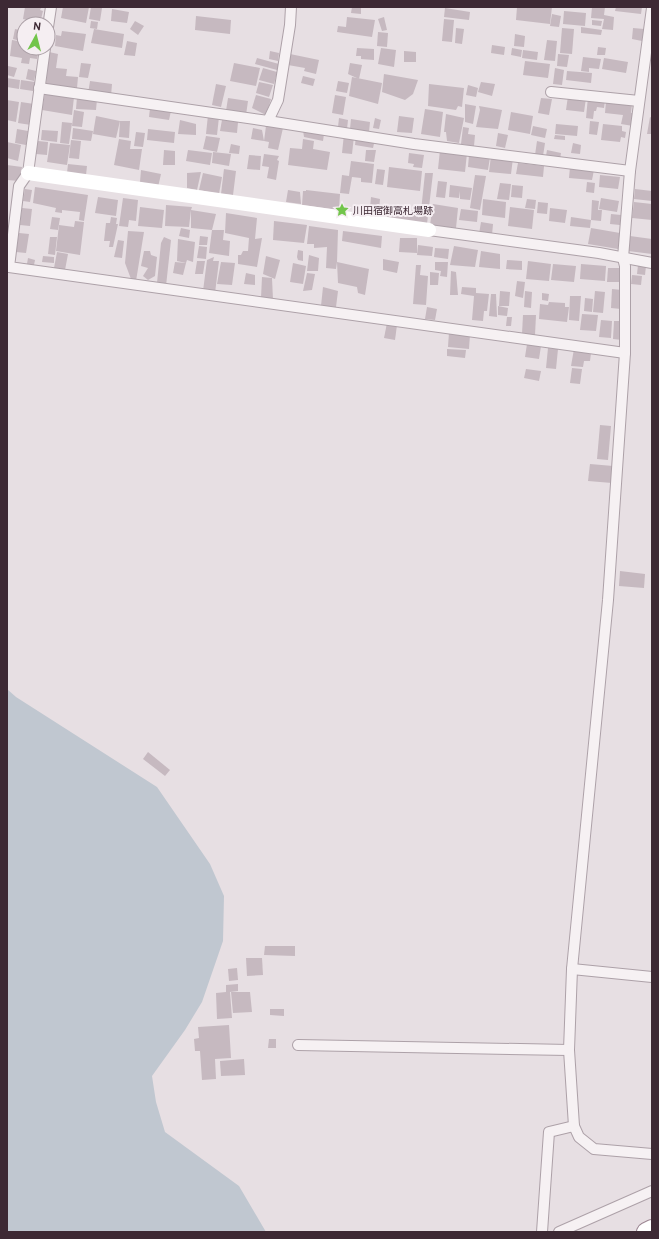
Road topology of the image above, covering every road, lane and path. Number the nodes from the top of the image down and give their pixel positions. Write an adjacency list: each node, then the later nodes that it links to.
1 (291, 7): 8 (street)
2 (652, 8): 4 (street)
3 (44, 56): 5 (street)
4 (647, 75): 7 (street)
5 (39, 88): 8 (street); 10 (street)
6 (551, 92): 7 (street)
7 (639, 101): 9 (street)
8 (268, 121): 9 (street)
9 (630, 171): 12 (street)
10 (28, 173): 11 (street); 14 (street)
11 (429, 230): 12 (street)
12 (623, 258): 13 (street); 14 (street)
13 (652, 263)
14 (625, 353): 15 (street)
15 (572, 969): 16 (street); 18 (street)
16 (652, 977)
17 (298, 1044): 18 (street)
18 (569, 1050): 19 (street)
19 (574, 1126): 20 (street); 23 (street)
20 (652, 1154)
21 (652, 1191): 24 (street)
22 (652, 1229): 25 (highway)
23 (542, 1232)
24 (559, 1232)
25 (646, 1232)

